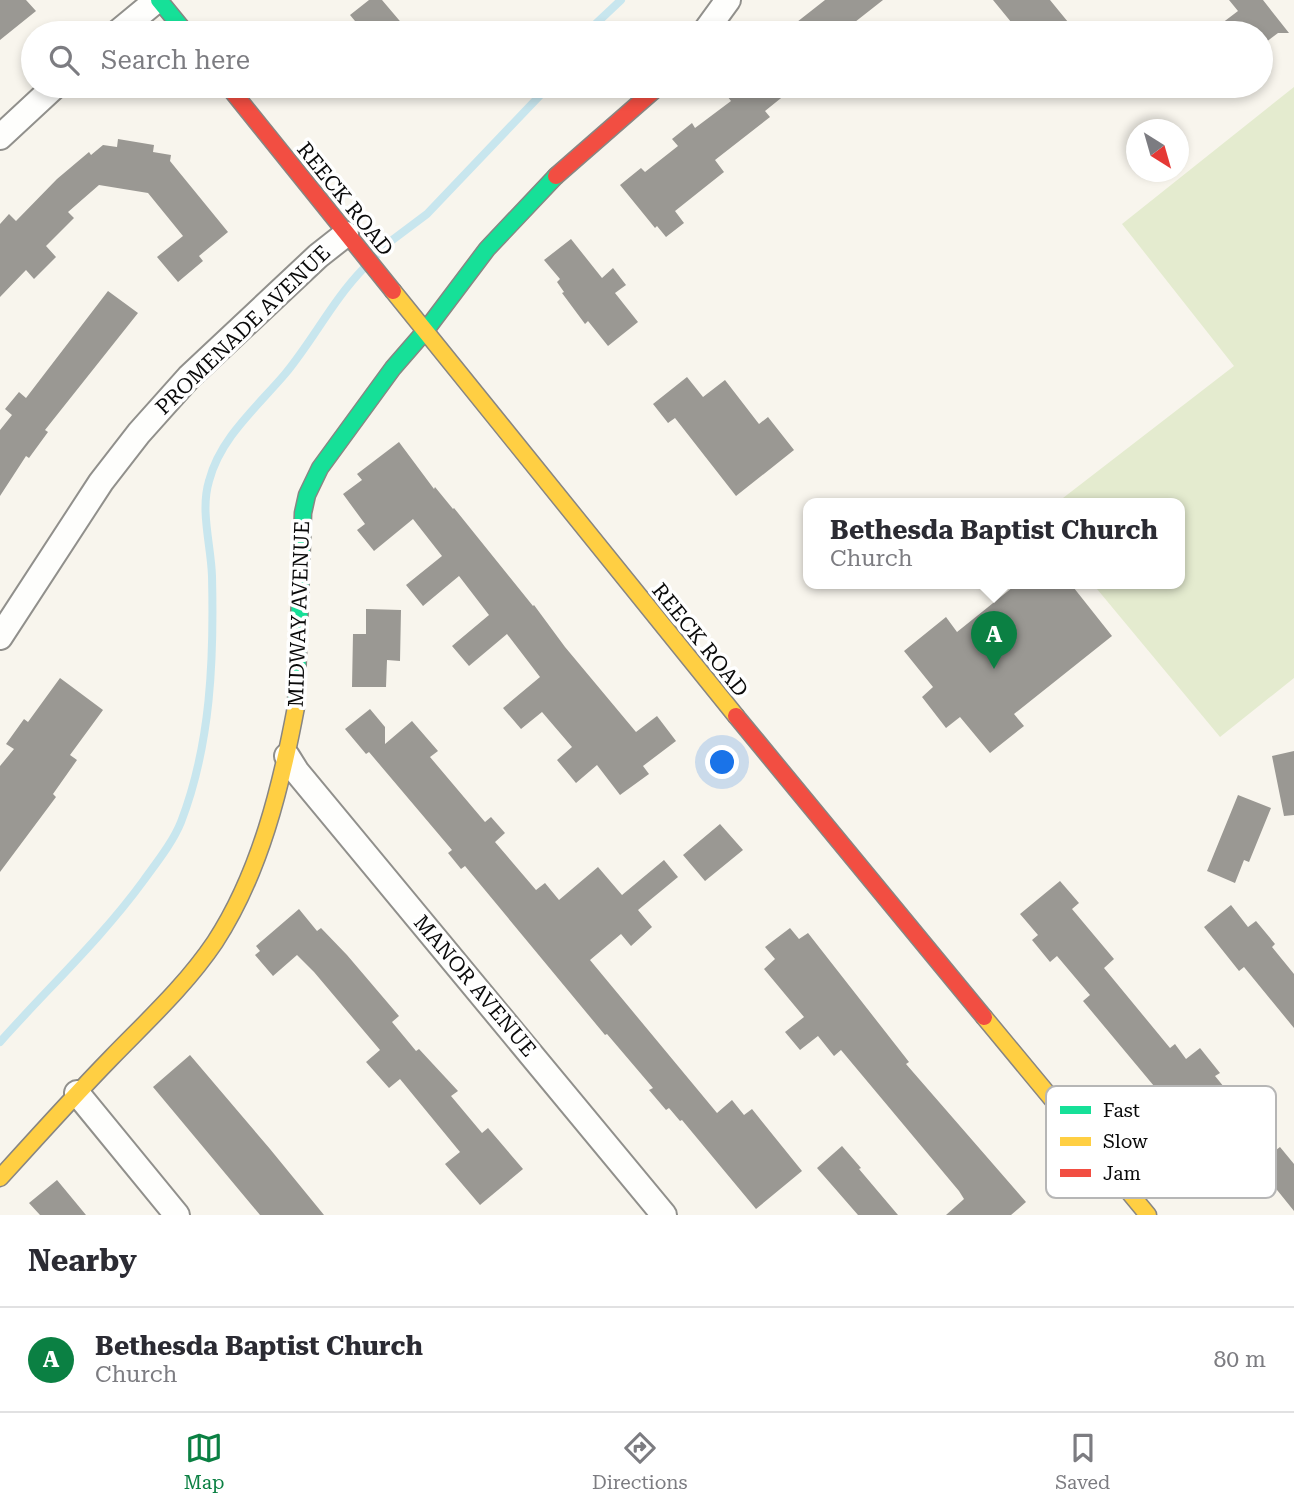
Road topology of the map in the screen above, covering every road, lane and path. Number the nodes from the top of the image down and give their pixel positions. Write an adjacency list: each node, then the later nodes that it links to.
1 (158, 0): 3 (street); 4 (street)
2 (728, 0): 5 (street)
3 (132, 21)
4 (176, 21)
5 (713, 21)
6 (42, 98): 9 (street)
7 (238, 98): 10 (street, REECK ROAD)
8 (645, 98): 11 (street, MIDWAY AVENUE)
9 (0, 137)
10 (350, 239): 11 (street, REECK ROAD); 12 (street, PROMENADE AVENUE)
11 (426, 330): 13 (street, MIDWAY AVENUE); 14 (street, REECK ROAD)
12 (0, 637)
13 (287, 756): 15 (street, MIDWAY AVENUE); 19 (street, MANOR AVENUE)
14 (1046, 1092)
15 (77, 1093): 16 (street, MIDWAY AVENUE); 18 (street)
16 (0, 1178)
17 (1134, 1198): 20 (street, REECK ROAD)
18 (177, 1215)
19 (664, 1215)
20 (1148, 1215)

